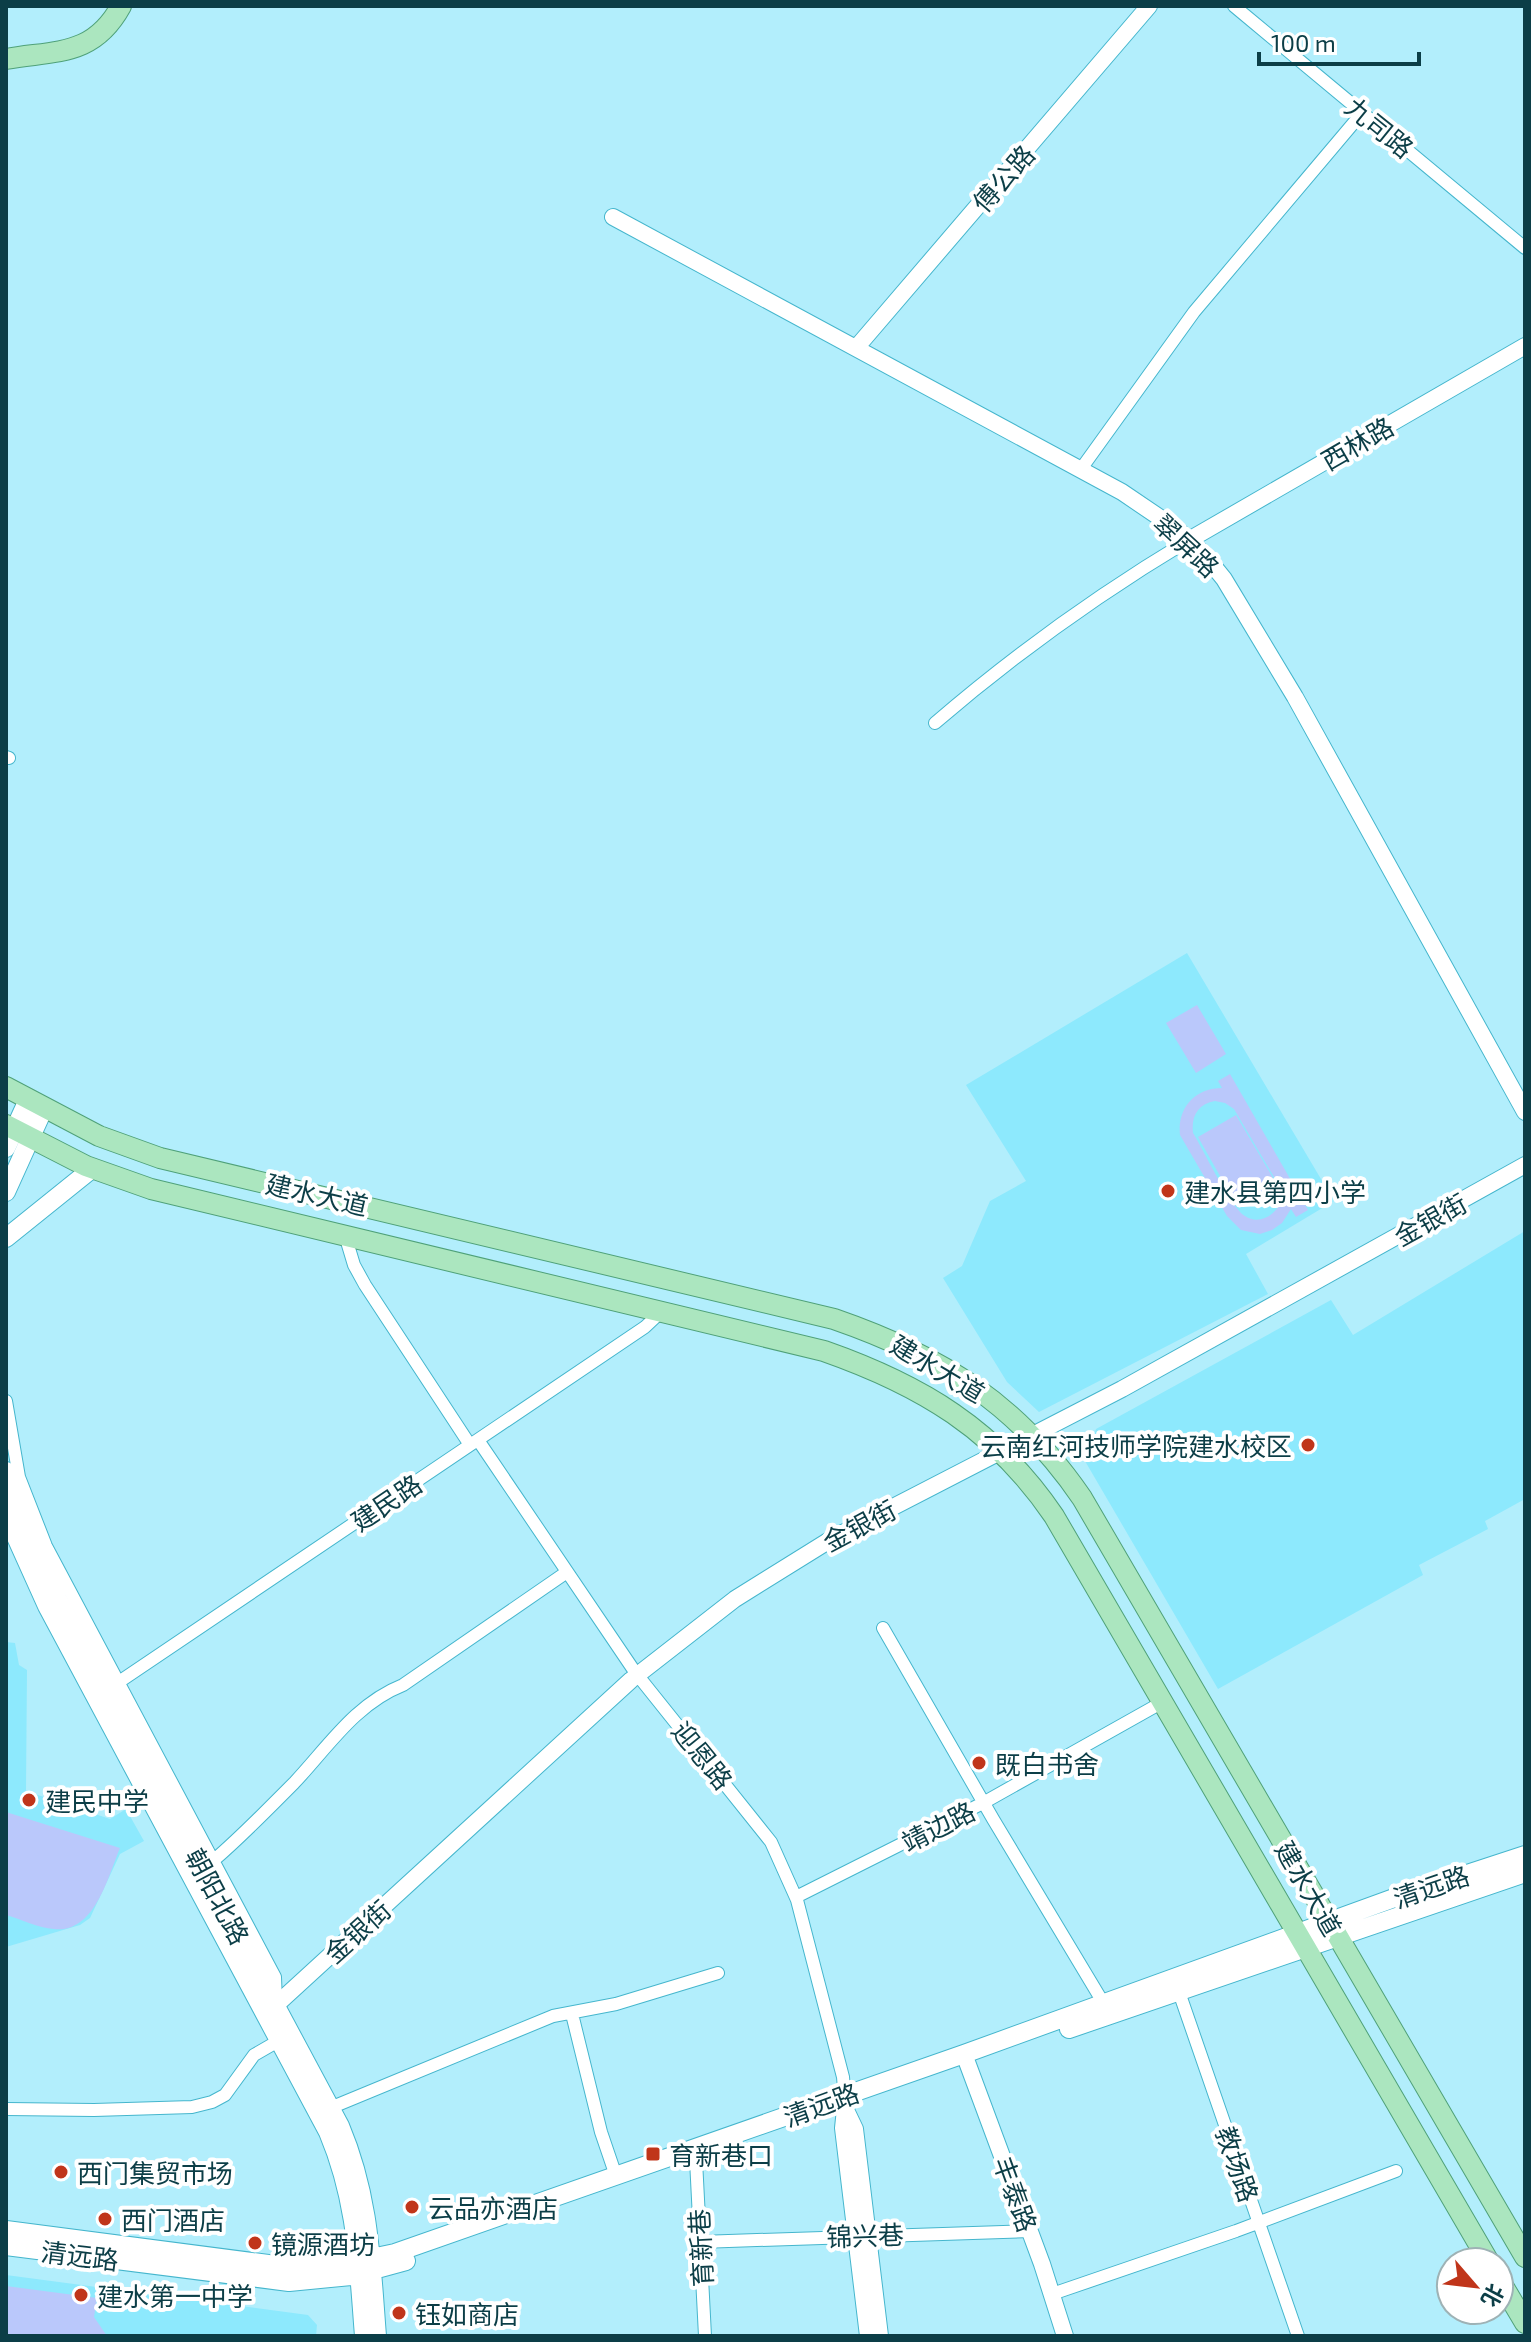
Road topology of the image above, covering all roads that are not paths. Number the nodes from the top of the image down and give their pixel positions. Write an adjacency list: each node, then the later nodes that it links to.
1 (121, 6): 4 (main road)
2 (1149, 6): 9 (street, 傅公路)
3 (1234, 6): 5 (street, 九司路)
4 (6, 59)
5 (1362, 113): 7 (street, 九司路); 10 (street)
6 (613, 217): 9 (street, 翠屏路)
7 (1525, 248)
8 (1525, 346): 11 (street, 西林路)
9 (856, 348): 10 (street, 翠屏路)
10 (1081, 469): 11 (street, 翠屏路)
11 (1189, 540): 12 (street); 15 (street, 翠屏路)
12 (935, 723)
13 (6, 1087): 14 (main road, 建水大道)
14 (36, 1104): 16 (main road); 24 (main road, 建水大道)
15 (1525, 1112)
16 (14, 1135): 18 (main road, 建水大道); 19 (main road)
17 (1525, 1165): 24 (street, 金银街)
18 (93, 1168): 20 (main road, 建水大道); 21 (main road)
19 (6, 1192)
20 (345, 1235): 22 (main road, 建水大道); 25 (street, 迎恩路)
21 (6, 1238)
22 (662, 1311): 25 (street, 建民路); 26 (main road, 建水大道)
23 (6, 1401): 32 (street)
24 (1032, 1435): 26 (street, 金银街); 39 (main road, 建水大道)
25 (474, 1442): 29 (street, 迎恩路); 32 (street, 建民路)
26 (1000, 1452): 31 (street, 金银街); 33 (main road, 建水大道)
27 (6, 1471): 32 (main road, 朝阳北路)
28 (6, 1515): 46 (main road, 朝阳北路)
29 (567, 1572): 31 (street, 迎恩路); 36 (street)
30 (883, 1628): 34 (street)
31 (637, 1675): 38 (street, 迎恩路); 44 (street, 金银街)
32 (113, 1686): 36 (street); 44 (main road, 朝阳北路)
33 (1161, 1703): 34 (street, 靖边路); 40 (main road, 建水大道)
34 (983, 1803): 38 (street, 靖边路); 43 (street)
35 (1525, 1855): 39 (main road, 清远路)
36 (214, 1860): 44 (street)
37 (1525, 1873): 39 (main road, 清远路)
38 (796, 1897): 48 (street, 迎恩路)
39 (1333, 1930): 40 (main road, 清远路); 61 (main road, 建水大道)
40 (1301, 1942): 42 (main road, 清远路); 43 (main road, 清远路); 60 (main road, 建水大道)
41 (718, 1973): 45 (street)
42 (1179, 1992): 47 (main road, 清远路); 54 (street, 教场路)
43 (1104, 2004): 47 (main road, 清远路)
44 (276, 2005): 49 (main road, 朝阳北路)
45 (572, 2014): 49 (street); 53 (street)
46 (280, 2040): 50 (street); 62 (main road, 朝阳北路)
47 (966, 2059): 48 (main road, 清远路); 56 (street, 丰泰路)
48 (845, 2102): 51 (main road, 清远路); 53 (main road, 清远路); 57 (street, 迎恩路)
49 (330, 2108): 62 (main road, 朝阳北路)
50 (6, 2109)
51 (696, 2160): 58 (street, 育新巷); 62 (main road, 清远路)
52 (1396, 2171): 54 (street)
53 (616, 2176): 62 (main road, 清远路)
54 (1257, 2222): 63 (street); 70 (street, 教场路)
55 (6, 2230): 62 (main road, 清远路)
56 (1030, 2231): 57 (street, 锦兴巷); 63 (street, 丰泰路)
57 (862, 2235): 58 (street, 锦兴巷); 67 (street, 迎恩路); 68 (street, 迎恩路)
58 (700, 2242): 66 (street, 育新巷)
59 (6, 2246): 62 (main road, 清远路)
60 (1480, 2246)
61 (1525, 2257)
62 (364, 2266): 64 (main road, 朝阳北路); 65 (main road, 朝阳北路)
63 (1052, 2294): 69 (street, 丰泰路)
64 (364, 2336)
65 (377, 2336)
66 (705, 2336)
67 (868, 2336)
68 (880, 2336)
69 (1065, 2336)
70 (1298, 2336)

